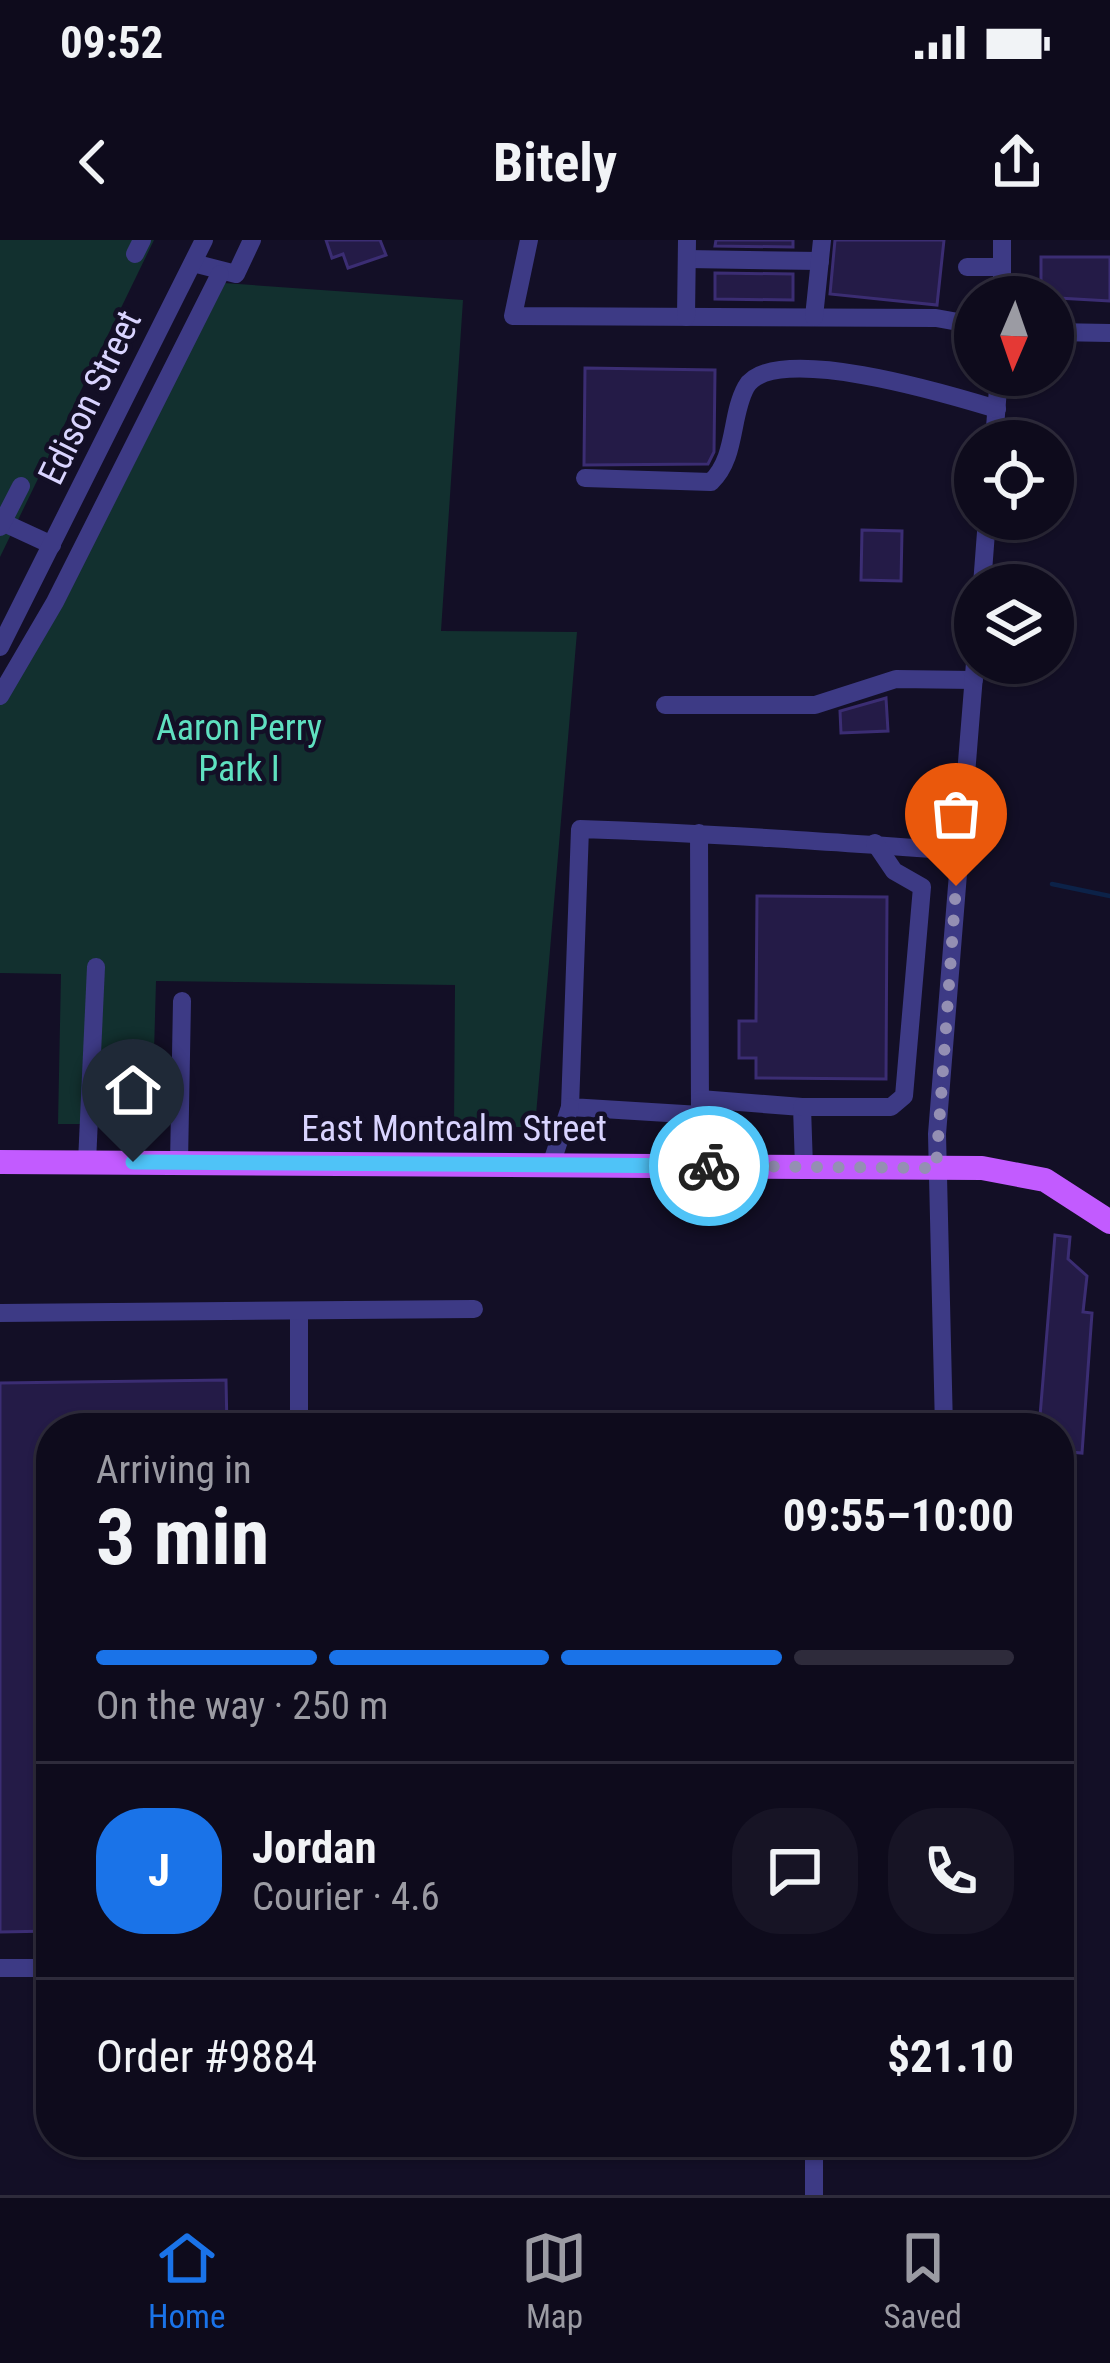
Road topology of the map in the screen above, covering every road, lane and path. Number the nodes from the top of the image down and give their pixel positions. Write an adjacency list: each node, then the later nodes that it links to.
1 (204, 240): 8 (street, Edison Street)
2 (252, 240): 11 (street)
3 (529, 240): 15 (street)
4 (822, 240): 7 (street)
5 (1002, 240): 10 (street)
6 (687, 249): 7 (street); 15 (street)
7 (820, 261): 16 (street)
8 (193, 262): 11 (street); 13 (street, Edison Street)
9 (968, 267): 10 (street)
10 (1002, 267): 12 (street)
11 (220, 274): 14 (street)
12 (1002, 276)
13 (177, 295): 14 (street); 26 (street, Edison Street)
14 (204, 306): 30 (street)
15 (686, 316): 16 (street)
16 (814, 317): 17 (street)
17 (954, 322)
18 (1074, 332): 19 (street)
19 (1110, 333)
20 (998, 396): 21 (street)
21 (997, 409): 22 (street); 23 (street)
22 (996, 420)
23 (585, 478)
24 (21, 486): 25 (street)
25 (1, 525): 26 (street)
26 (52, 545): 27 (street, Edison Street)
27 (3, 632)
28 (954, 674): 31 (street)
29 (974, 684): 34 (street)
30 (0, 696)
31 (665, 705)
32 (699, 833): 33 (street); 37 (street); 38 (street)
33 (875, 843): 34 (street); 39 (street)
34 (959, 850): 45 (street)
35 (96, 967): 41 (street)
36 (182, 1001): 42 (street)
37 (700, 1099): 38 (street); 39 (street)
38 (570, 1107): 43 (street)
39 (802, 1107): 44 (street)
40 (0, 1162): 41 (main road, East Montcalm Street)
41 (87, 1162): 42 (main road, East Montcalm Street)
42 (179, 1163): 43 (main road, East Montcalm Street)
43 (551, 1165): 44 (main road, East Montcalm Street)
44 (804, 1167): 45 (main road, East Montcalm Street)
45 (936, 1168): 46 (main road, East Montcalm Street); 51 (street)
46 (1110, 1222)
47 (474, 1309): 48 (street)
48 (298, 1311): 49 (street); 50 (street)
49 (0, 1312)
50 (299, 1413)
51 (944, 1413)
52 (0, 1968): 53 (street)
53 (36, 1968)
54 (814, 2157): 55 (street)
55 (814, 2195)

